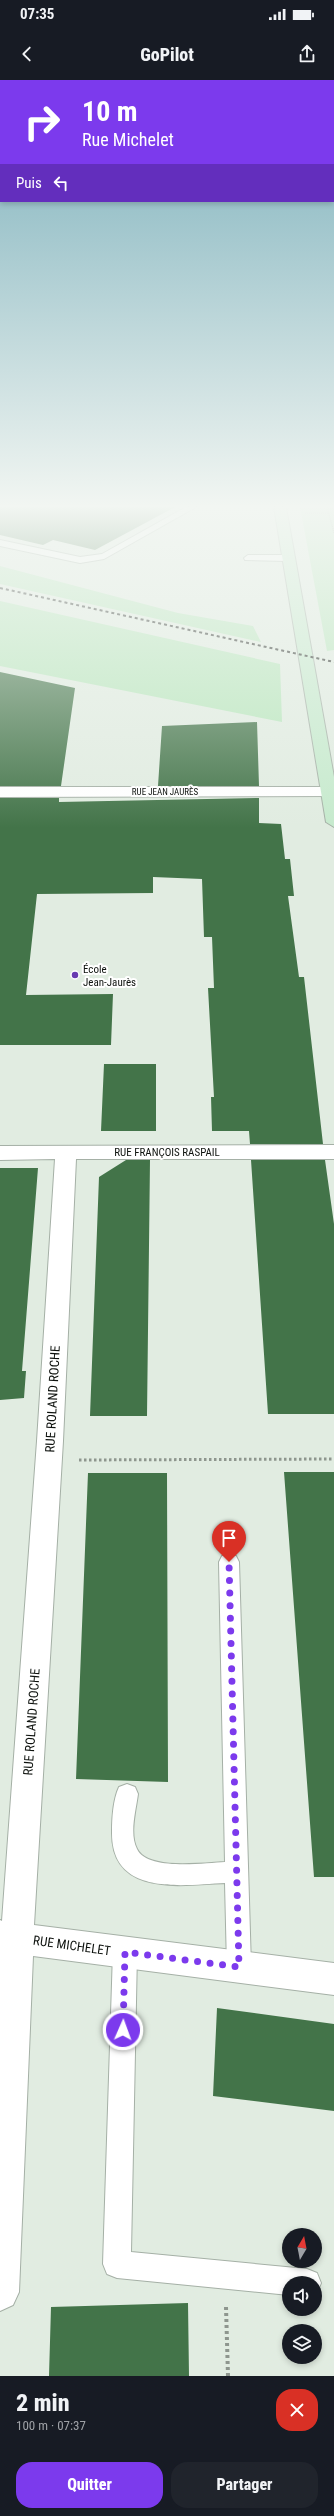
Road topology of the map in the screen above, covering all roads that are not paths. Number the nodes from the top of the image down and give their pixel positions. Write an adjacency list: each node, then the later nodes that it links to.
1 (299, 614): 3 (main road)
2 (0, 792): 3 (street, RUE JEAN JAURÈS)
3 (332, 792): 4 (main road)
4 (334, 822)
5 (66, 1152): 6 (street, RUE FRANÇOIS RASPAIL); 7 (street, RUE FRANÇOIS RASPAIL); 11 (street, RUE ROLAND ROCHE)
6 (334, 1152)
7 (0, 1153)
8 (229, 1562): 10 (lane)
9 (127, 1794): 10 (lane)
10 (238, 1872): 13 (lane)
11 (9, 1937): 12 (street, RUE MICHELET); 16 (street, RUE ROLAND ROCHE)
12 (125, 1952): 13 (street, RUE MICHELET); 15 (lane)
13 (239, 1967): 14 (street, RUE MICHELET)
14 (334, 1979)
15 (282, 2281)
16 (0, 2292)

